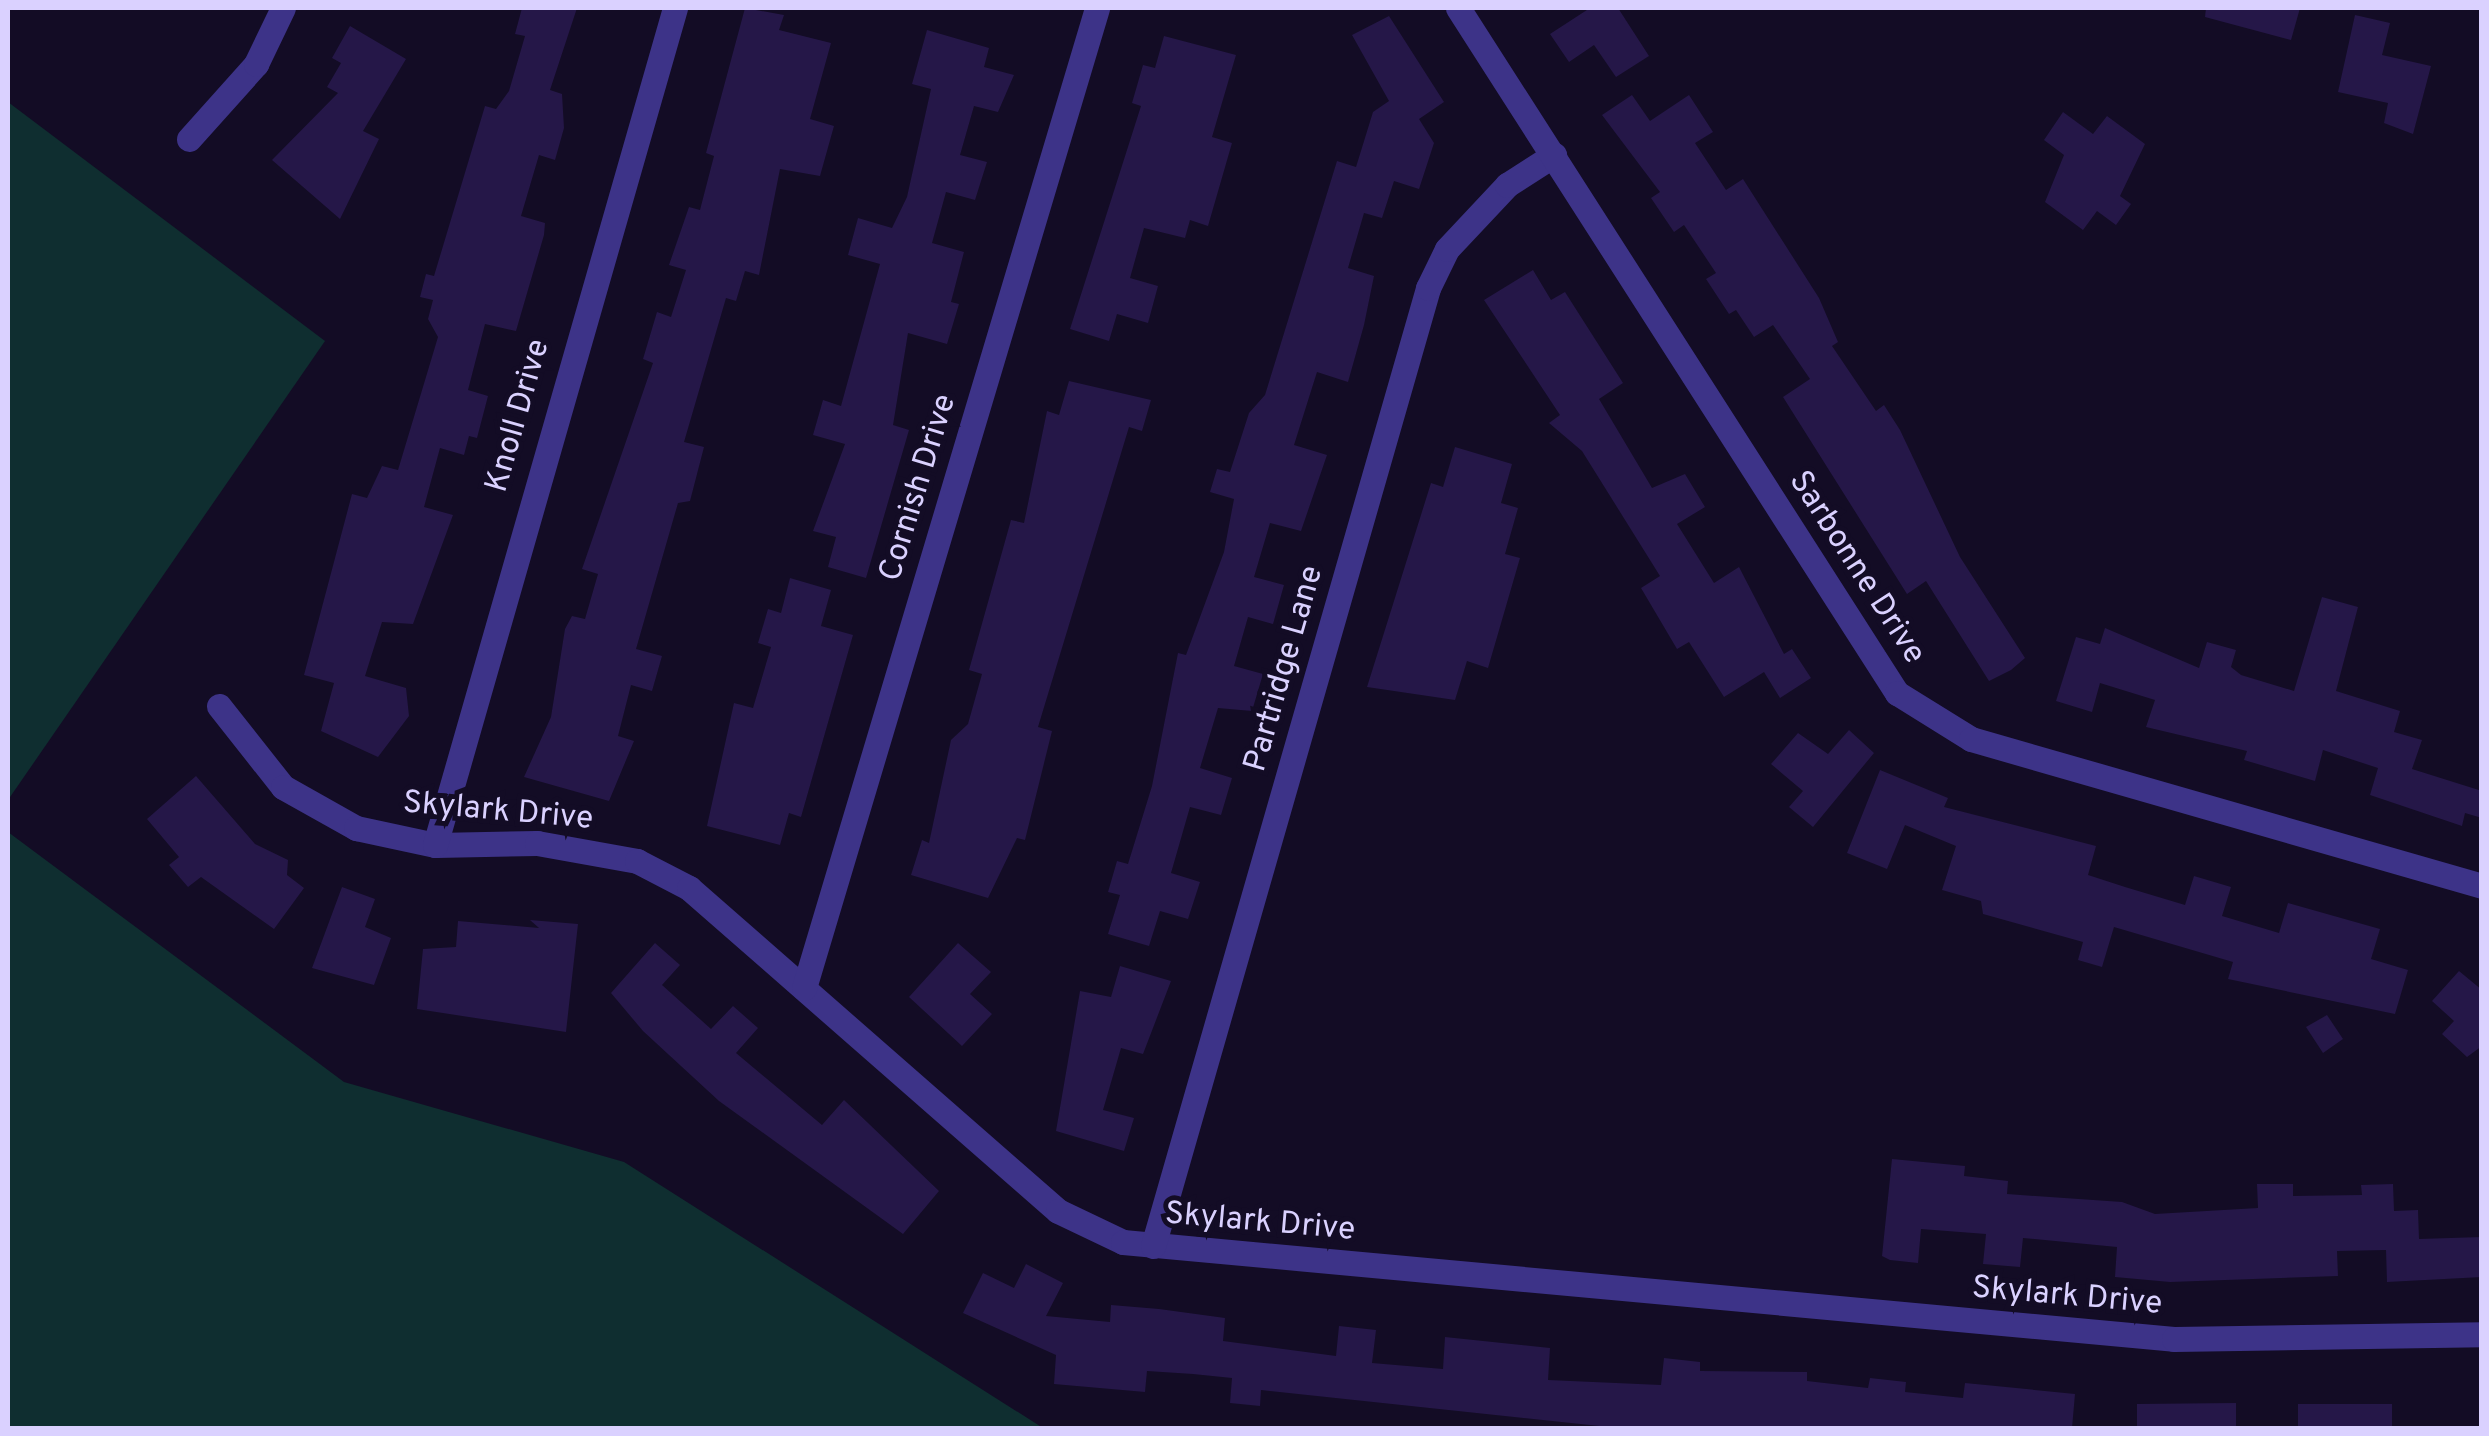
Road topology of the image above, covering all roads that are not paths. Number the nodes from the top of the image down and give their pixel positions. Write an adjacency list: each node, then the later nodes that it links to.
1 (283, 8): 5 (street)
2 (675, 8): 8 (street, Knoll Drive)
3 (1097, 8): 10 (street, Cornish Drive)
4 (1458, 8): 6 (street, Sarbonne Drive)
5 (189, 139)
6 (1554, 155): 9 (street, Sarbonne Drive); 11 (street, Partridge Lane)
7 (220, 706): 8 (street, Skylark Drive)
8 (435, 844): 10 (street, Skylark Drive)
9 (2482, 886)
10 (804, 988): 11 (street, Skylark Drive)
11 (1153, 1246): 12 (street, Skylark Drive)
12 (2482, 1334)

